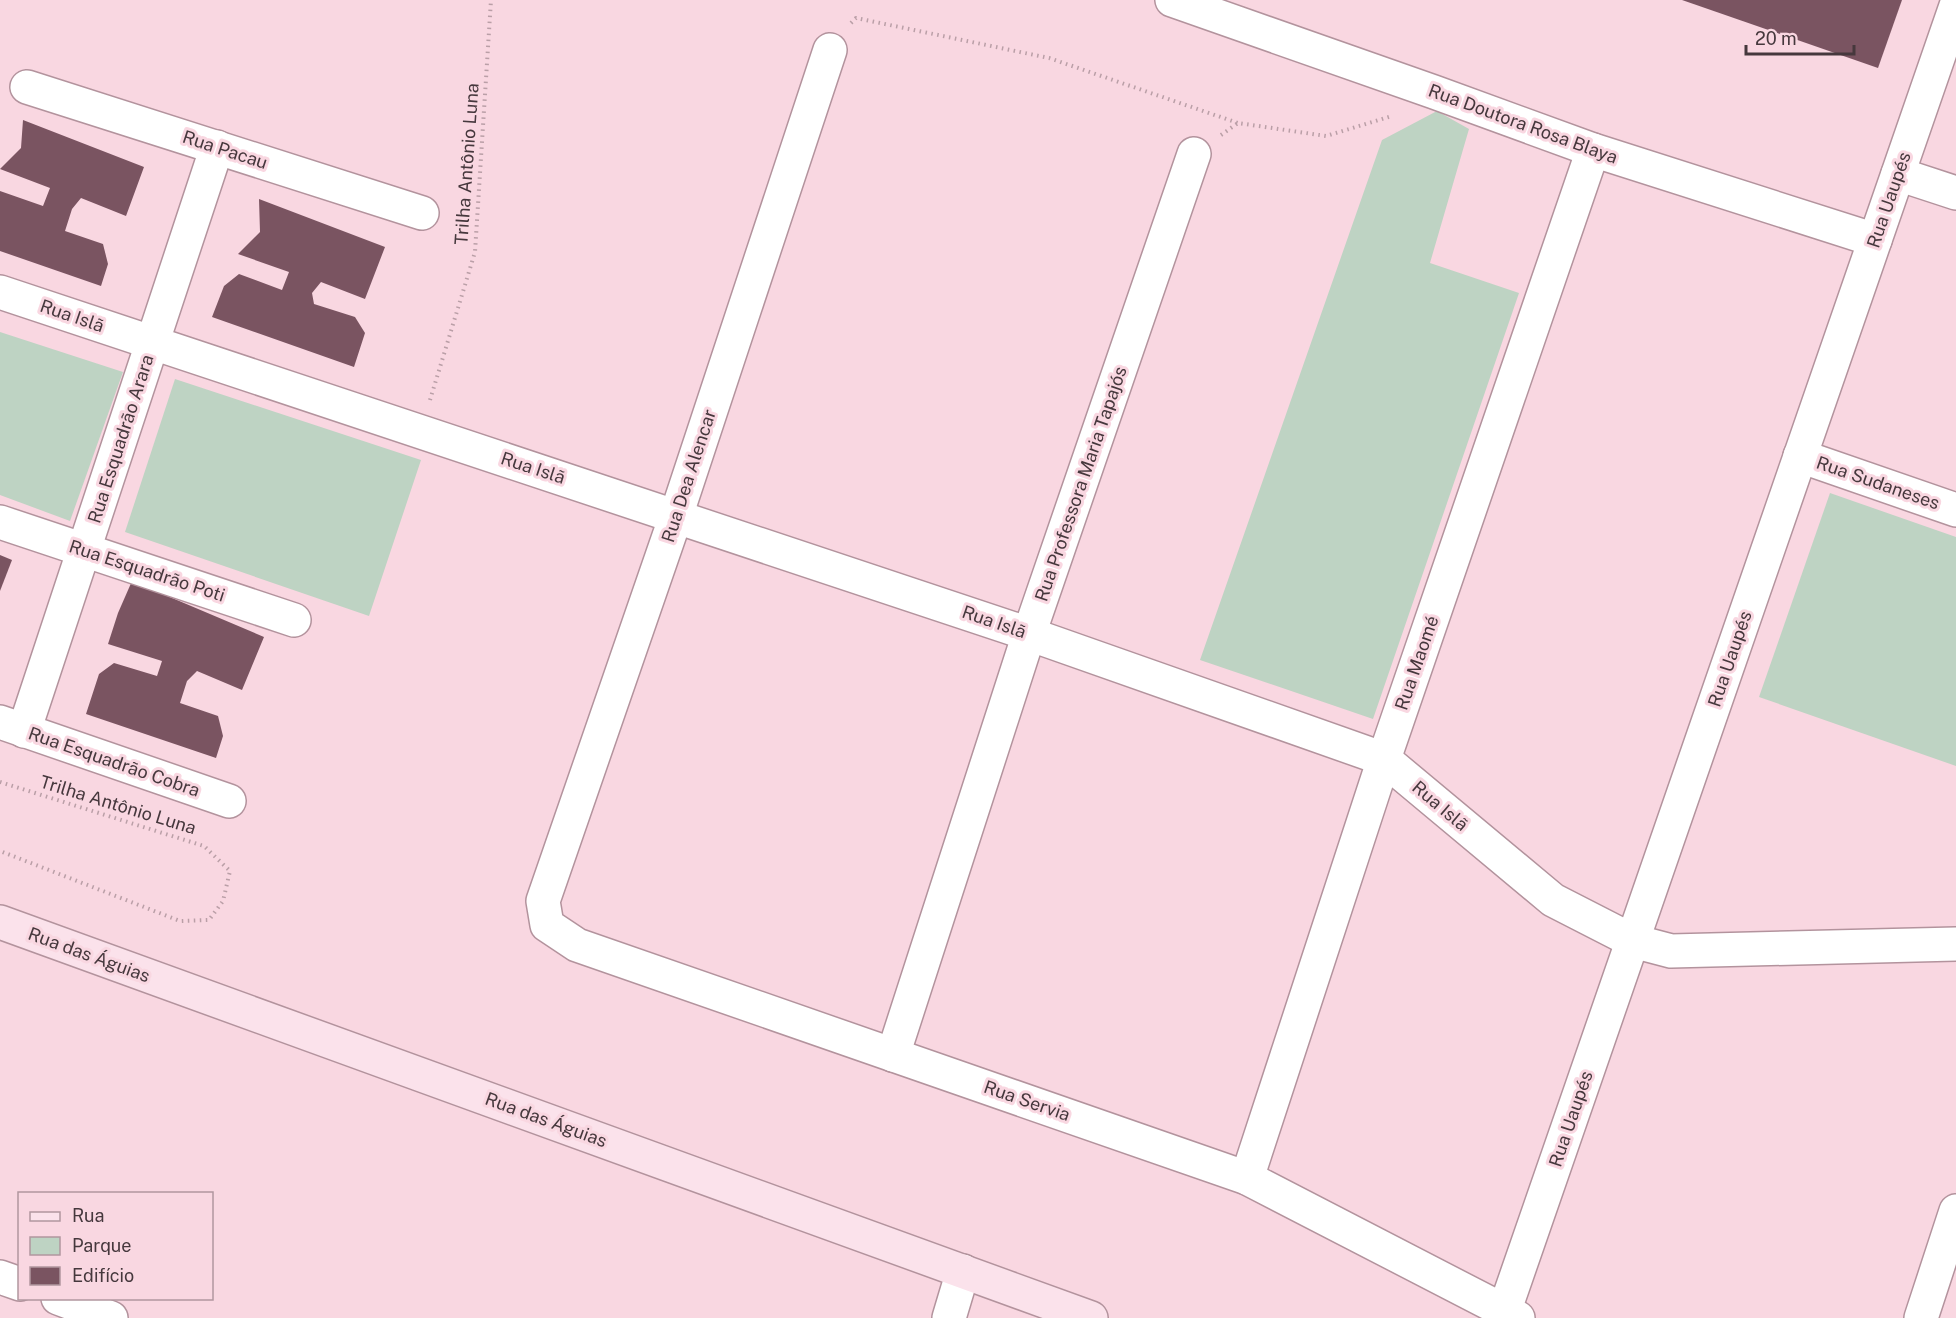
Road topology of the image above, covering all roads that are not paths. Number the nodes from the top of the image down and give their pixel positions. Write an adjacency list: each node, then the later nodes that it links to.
1 (1172, 0): 6 (street, Rua Doutora Rosa Blaya)
2 (1956, 6): 8 (street, Rua Uaupés)
3 (830, 50): 16 (street, Rua Dea Alencar)
4 (27, 87): 5 (street, Rua Pacau)
5 (217, 147): 10 (street, Rua Pacau); 13 (street, Rua Esquadrão Arara)
6 (1593, 150): 11 (street, Rua Doutora Rosa Blaya); 22 (street, Rua Maomé)
7 (1194, 154): 20 (street, Rua Professora Maria Tapajós)
8 (1898, 174): 9 (street); 11 (street, Rua Uaupés)
9 (1956, 193)
10 (422, 213)
11 (1875, 240): 14 (street, Rua Uaupés)
12 (0, 292): 13 (street, Rua Islã)
13 (152, 343): 16 (street, Rua Islã); 18 (street, Rua Esquadrão Arara)
14 (1800, 456): 15 (street, Rua Sudaneses); 26 (street, Rua Uaupés)
15 (1956, 510)
16 (676, 516): 20 (street, Rua Islã); 24 (street, Rua Dea Alencar)
17 (0, 522): 18 (street, Rua Esquadrão Poti)
18 (84, 550): 19 (street, Rua Esquadrão Poti); 21 (street, Rua Esquadrão Arara)
19 (294, 620)
20 (1029, 634): 22 (street, Rua Islã); 28 (street, Rua Professora Maria Tapajós)
21 (12, 727): 23 (street, Rua Esquadrão Cobra)
22 (1384, 759): 26 (street, Rua Islã); 29 (street, Rua Maomé)
23 (228, 801)
24 (543, 901): 28 (street, Rua Servia)
25 (0, 922): 31 (street, Rua das Águias)
26 (1633, 941): 27 (street, Rua Islã); 35 (street, Rua Uaupés)
27 (1956, 944)
28 (893, 1055): 29 (street, Rua Servia)
29 (1247, 1178): 35 (street, Rua Servia)
30 (1956, 1211): 39 (street)
31 (963, 1271): 37 (street); 38 (street, Rua das Águias)
32 (0, 1277): 33 (street)
33 (18, 1283)
34 (61, 1300): 36 (street)
35 (1511, 1315)
36 (111, 1318)
37 (949, 1318)
38 (1091, 1318)
39 (1921, 1318)

